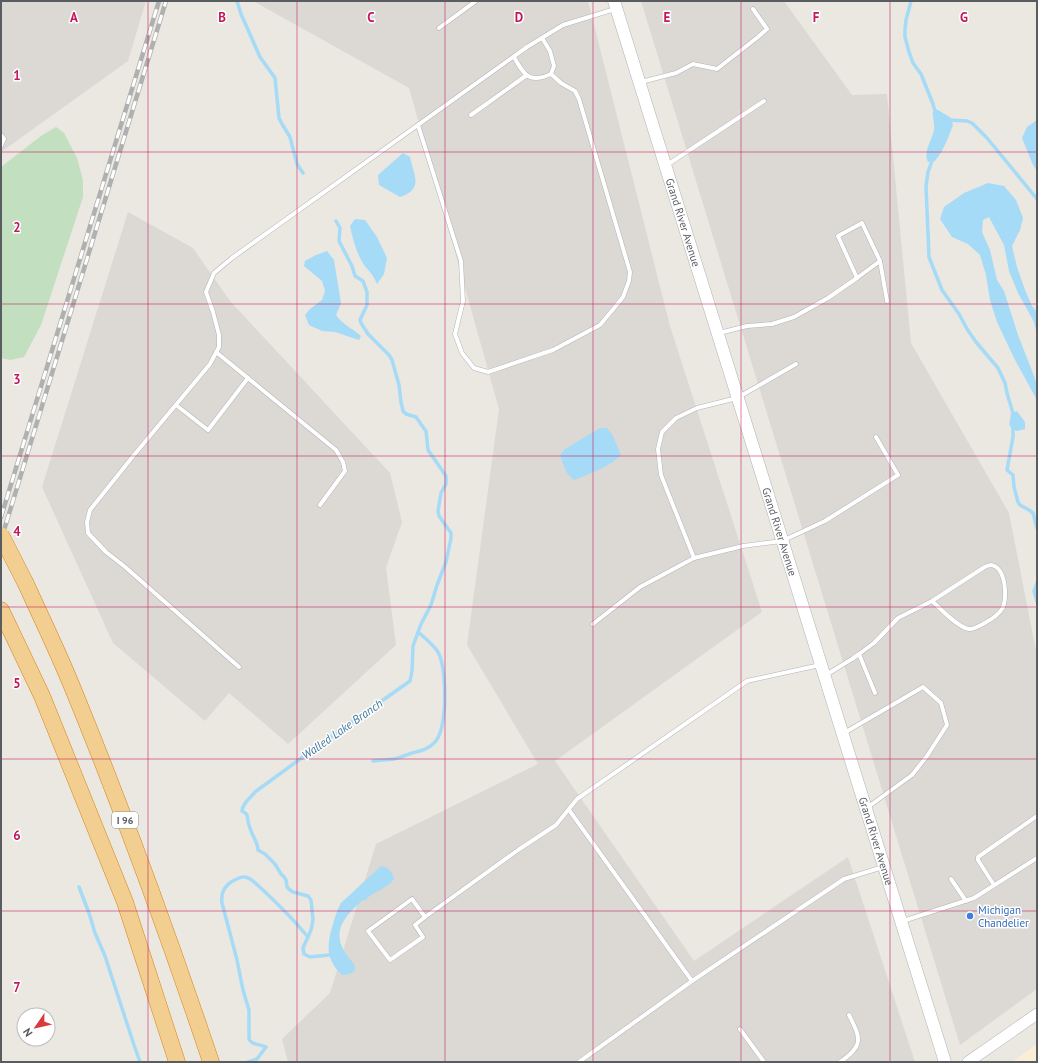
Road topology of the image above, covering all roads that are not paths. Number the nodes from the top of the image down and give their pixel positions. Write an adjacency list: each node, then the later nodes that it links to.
1 (476, 1): 4 (lane)
2 (615, 5): 5 (lane); 9 (main road, Grand River Avenue)
3 (753, 9): 9 (lane)
4 (439, 28)
5 (542, 38): 6 (lane); 7 (lane)
6 (514, 57): 8 (lane); 12 (lane)
7 (551, 74): 8 (lane); 12 (lane)
8 (527, 75): 11 (lane)
9 (639, 82): 15 (main road, Grand River Avenue)
10 (764, 101): 15 (lane)
11 (471, 115)
12 (418, 125): 20 (lane)
13 (1, 135): 14 (lane)
14 (1, 146)
15 (665, 166): 19 (main road, Grand River Avenue)
16 (880, 261): 17 (lane); 17 (lane); 18 (lane)
17 (857, 278): 19 (lane)
18 (886, 301)
19 (717, 333): 23 (main road, Grand River Avenue)
20 (216, 352): 22 (lane); 24 (lane)
21 (796, 364): 23 (lane)
22 (248, 378): 24 (lane); 26 (lane)
23 (737, 398): 28 (main road, Grand River Avenue); 29 (lane)
24 (176, 405): 34 (lane)
25 (876, 437): 28 (lane)
26 (320, 504)
27 (1, 535): 53 (highway, I 96, bridge)
28 (782, 541): 29 (lane); 35 (main road, Grand River Avenue)
29 (694, 558): 32 (lane)
30 (932, 601): 30 (lane); 33 (lane)
31 (1, 610): 52 (highway, I 96)
32 (593, 624)
33 (859, 654): 35 (lane); 36 (lane)
34 (239, 666)
35 (822, 670): 37 (main road, Grand River Avenue); 39 (lane)
36 (875, 694)
37 (842, 734): 38 (main road, Grand River Avenue); 38 (lane)
38 (865, 809): 42 (main road, Grand River Avenue)
39 (569, 810): 46 (lane); 48 (lane)
40 (1037, 816): 44 (lane)
41 (1037, 858): 44 (lane)
42 (884, 867): 47 (main road, Grand River Avenue); 48 (lane)
43 (951, 879): 45 (lane)
44 (994, 885): 45 (lane)
45 (966, 901): 47 (lane)
46 (425, 917): 46 (lane)
47 (900, 921): 57 (main road, Grand River Avenue)
48 (692, 981): 54 (lane)
49 (1037, 1014): 58 (street)
50 (849, 1015): 56 (lane)
51 (740, 1029): 55 (lane)
52 (177, 1062)
53 (211, 1062)
54 (579, 1062)
55 (764, 1062)
56 (840, 1062)
57 (944, 1062)
58 (968, 1062)

